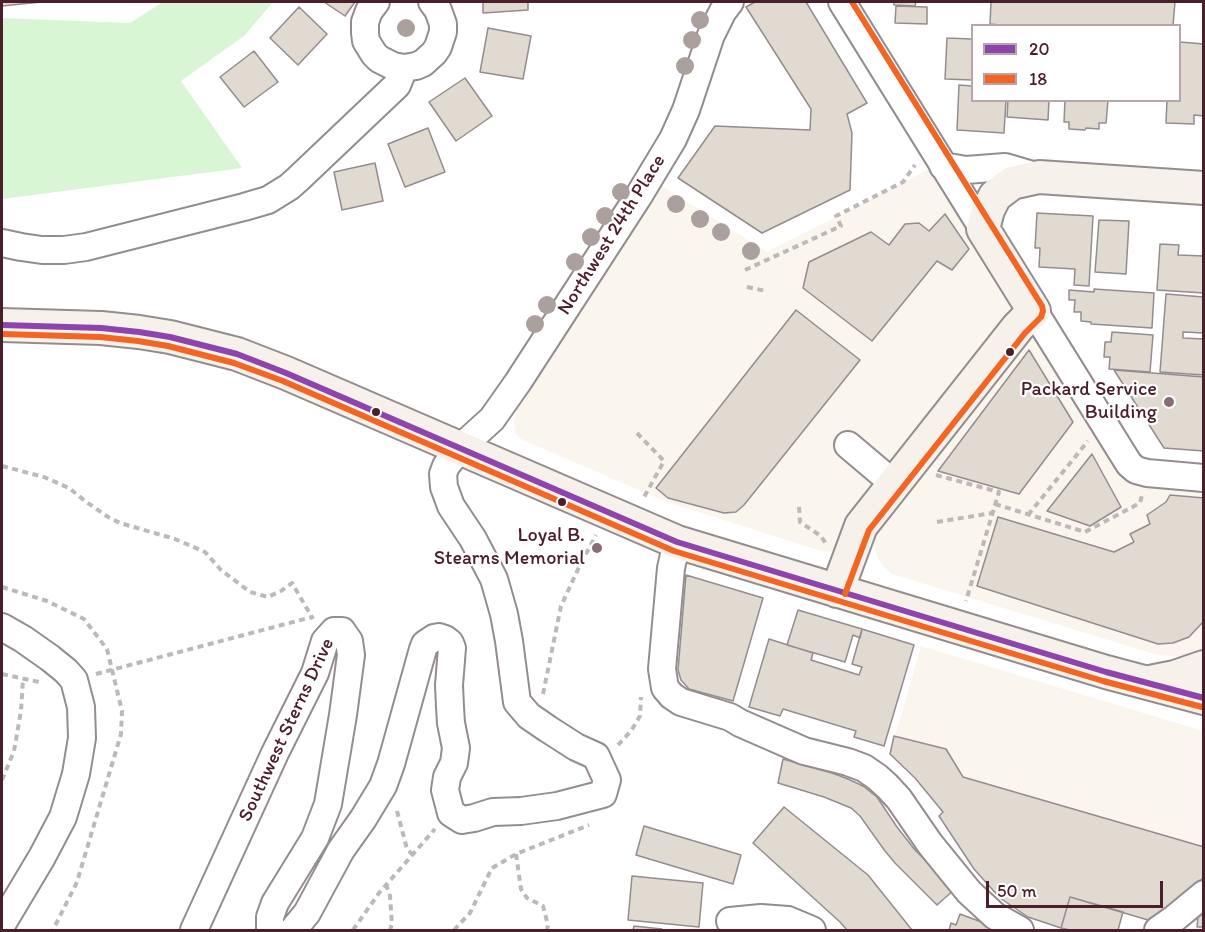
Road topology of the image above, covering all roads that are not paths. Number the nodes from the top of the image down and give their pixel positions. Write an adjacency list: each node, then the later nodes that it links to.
1 (376, 2): 5 (street)
2 (432, 2): 5 (street)
3 (730, 2): 14 (street, Northwest 24th Place)
4 (842, 2): 6 (street)
5 (404, 68): 10 (street)
6 (943, 166): 7 (street); 9 (street)
7 (1039, 177): 8 (main road); 9 (main road)
8 (1203, 188)
9 (983, 229): 11 (main road)
10 (2, 243)
11 (1034, 311): 15 (main road); 16 (street)
12 (2, 325): 14 (main road)
13 (848, 445): 15 (street)
14 (460, 448): 17 (main road); 28 (street)
15 (902, 472): 18 (main road)
16 (1203, 478)
17 (677, 542): 18 (main road); 30 (street)
18 (837, 591): 21 (main road)
19 (2, 627): 25 (street)
20 (1203, 667): 21 (main road)
21 (1144, 683): 22 (main road)
22 (1203, 698)
23 (1203, 894): 31 (street)
24 (730, 921): 29 (street)
25 (2, 924)
26 (194, 930): 27 (street, Southwest Sterns Drive)
27 (272, 930)
28 (293, 930)
29 (812, 930)
30 (1020, 930)
31 (1158, 930)

